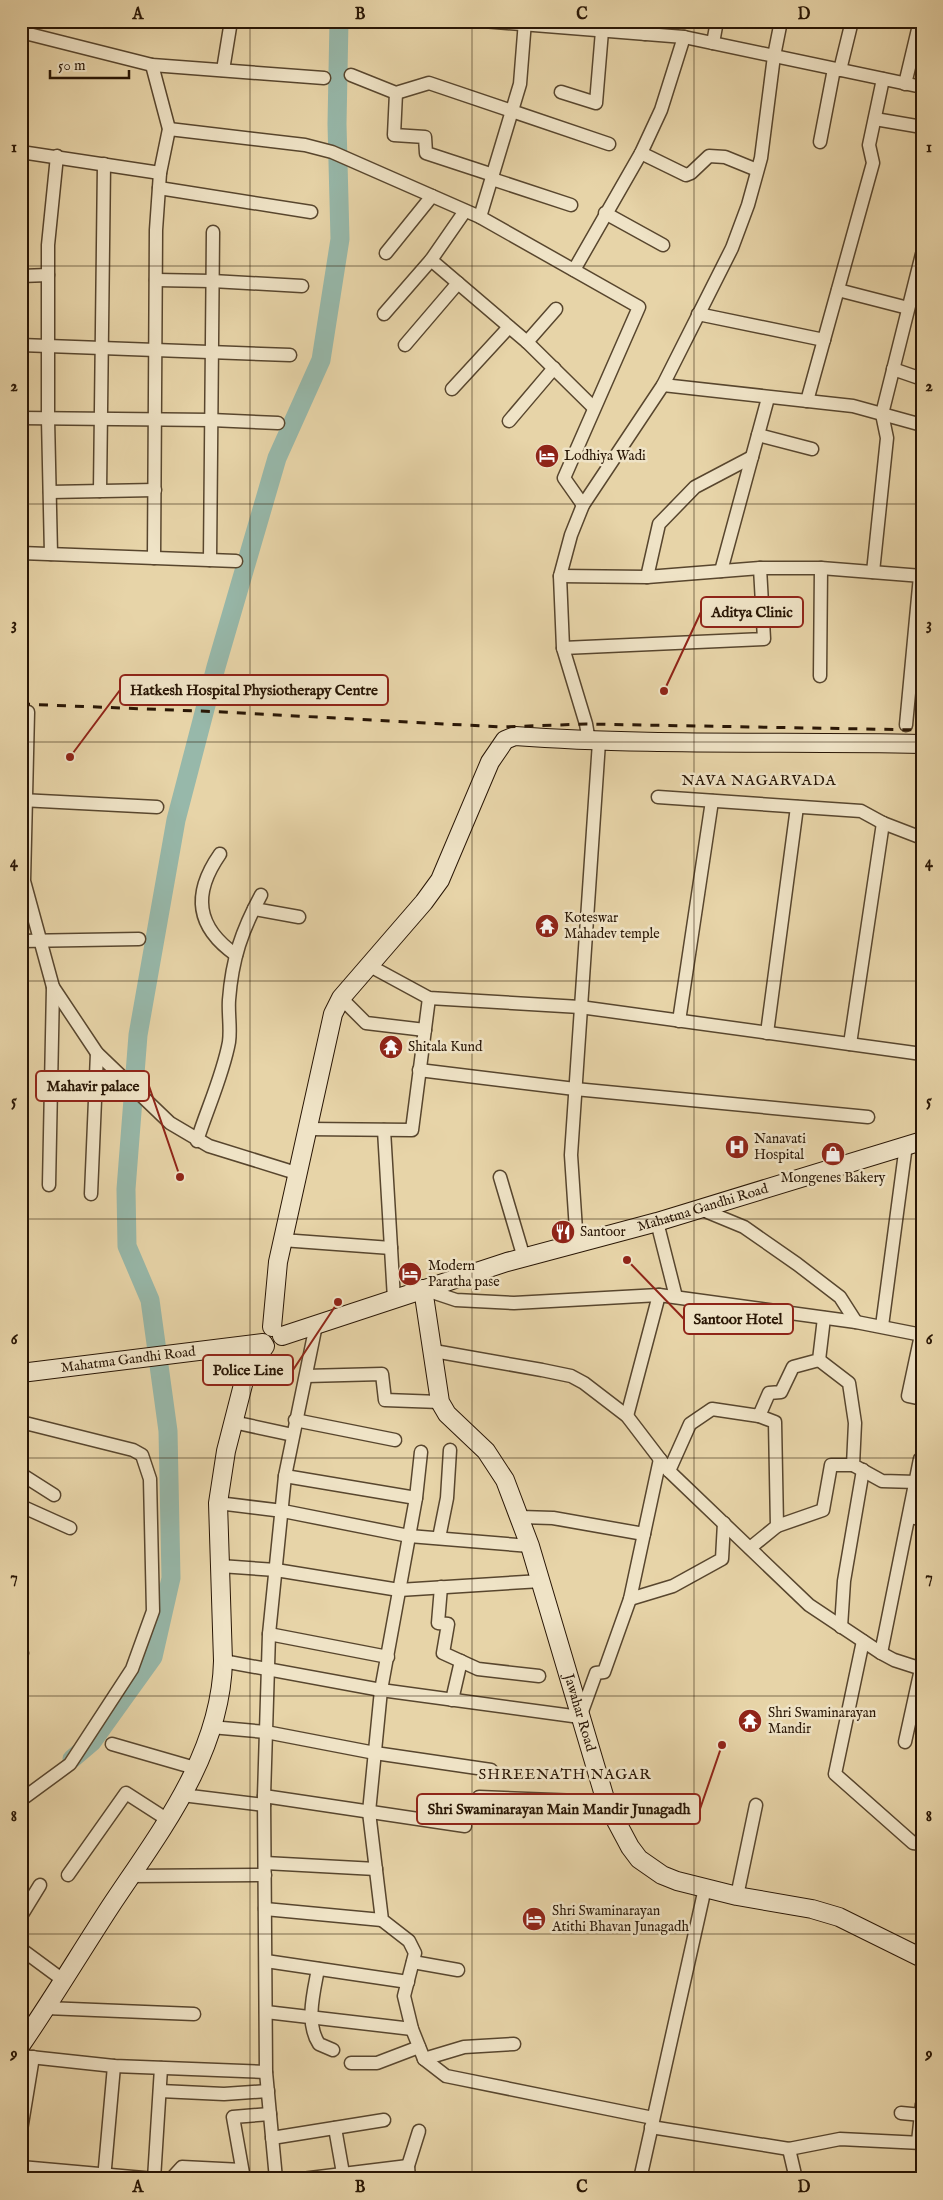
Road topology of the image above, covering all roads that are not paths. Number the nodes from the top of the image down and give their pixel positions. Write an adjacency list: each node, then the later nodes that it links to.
1 (231, 21): 16 (street)
2 (483, 21): 7 (street)
3 (717, 21): 12 (street)
4 (781, 21): 13 (street)
5 (852, 21): 15 (street)
6 (920, 21): 20 (street)
7 (525, 23): 9 (street); 24 (street)
8 (645, 28): 9 (street); 11 (street)
9 (602, 31): 23 (street)
10 (21, 32): 14 (street)
11 (684, 37): 12 (street); 31 (street)
12 (713, 43): 13 (street)
13 (774, 56): 15 (street); 34 (street)
14 (152, 65): 16 (street); 27 (street)
15 (837, 69): 19 (street); 28 (street)
16 (223, 70): 18 (street)
17 (351, 74): 22 (street)
18 (324, 78)
19 (884, 79): 20 (street); 25 (street)
20 (905, 84): 21 (street)
21 (922, 87)
22 (396, 92): 24 (street); 36 (street)
23 (561, 92)
24 (512, 110): 29 (street); 36 (street)
25 (875, 119): 26 (street); 57 (street)
26 (922, 127)
27 (169, 130): 35 (street); 38 (street)
28 (820, 142)
29 (609, 144)
30 (21, 152): 32 (street)
31 (641, 153): 34 (street); 42 (street)
32 (58, 156): 33 (street); 51 (street)
33 (104, 164): 35 (street); 68 (street)
34 (757, 170): 61 (street)
35 (160, 172): 37 (street)
36 (492, 177): 39 (street); 43 (street)
37 (158, 188): 41 (street); 53 (street)
38 (432, 196): 40 (street); 46 (street)
39 (572, 205)
40 (465, 211): 43 (street); 48 (street)
41 (311, 212)
42 (605, 213): 45 (street); 49 (street)
43 (480, 217): 49 (street)
44 (213, 232): 54 (street)
45 (663, 244)
46 (386, 253)
47 (922, 254): 50 (street)
48 (431, 260): 55 (street); 60 (street)
49 (574, 270): 79 (street)
50 (919, 273): 58 (street)
51 (48, 275): 52 (street); 67 (street)
52 (21, 276)
53 (156, 280): 54 (street); 69 (street)
54 (212, 281): 56 (street); 70 (street)
55 (458, 283): 62 (street); 66 (street)
56 (302, 286)
57 (838, 290): 58 (street); 63 (street)
58 (908, 308): 73 (street)
59 (556, 309): 64 (street)
60 (384, 314)
61 (698, 314): 63 (street); 75 (street)
62 (509, 327): 64 (street); 76 (street)
63 (824, 340): 78 (street)
64 (527, 342): 72 (street)
65 (21, 345): 67 (street)
66 (405, 345)
67 (48, 346): 68 (street); 82 (street)
68 (102, 348): 69 (street); 83 (street)
69 (155, 350): 70 (street); 84 (street)
70 (212, 353): 71 (street); 85 (street)
71 (290, 355)
72 (554, 368): 79 (street); 86 (street)
73 (894, 369): 74 (street); 80 (street)
74 (922, 379)
75 (663, 385): 77 (street); 95 (street)
76 (452, 389)
77 (768, 398): 78 (street); 89 (street)
78 (807, 402): 80 (street)
79 (594, 408): 95 (street)
80 (882, 414): 88 (street); 104 (street)
81 (21, 418): 82 (street)
82 (48, 419): 83 (street); 94 (street)
83 (101, 419): 84 (street); 93 (street)
84 (155, 419): 85 (street); 92 (street)
85 (211, 420): 87 (street); 99 (street)
86 (510, 421)
87 (278, 423)
88 (922, 425)
89 (758, 435): 90 (street); 91 (street)
90 (812, 449)
91 (752, 457): 103 (street); 107 (street)
92 (154, 490): 93 (street); 98 (street)
93 (100, 491): 94 (street)
94 (50, 492): 97 (street)
95 (583, 505): 105 (street)
96 (21, 553): 97 (street)
97 (51, 554): 98 (street)
98 (154, 558): 99 (street)
99 (210, 560): 100 (street)
100 (236, 561)
101 (760, 568): 102 (street); 103 (street); 108 (street)
102 (820, 568): 104 (street); 109 (street)
103 (721, 571): 107 (street)
104 (873, 572): 106 (street)
105 (560, 576): 107 (street); 108 (street)
106 (921, 576): 111 (street)
107 (647, 577)
108 (563, 648): 112 (street)
109 (820, 676)
110 (28, 712): 115 (street)
111 (906, 725)
112 (594, 742): 113 (main road); 129 (main road); 133 (street)
113 (922, 744)
114 (658, 797): 116 (street)
115 (24, 800): 117 (street); 126 (street)
116 (712, 801): 118 (street); 134 (street)
117 (157, 807)
118 (798, 807): 119 (street); 136 (street)
119 (883, 823): 120 (street); 137 (street)
120 (922, 838)
121 (220, 854): 128 (street)
122 (262, 895): 123 (street)
123 (254, 909): 124 (street); 128 (street)
124 (299, 917)
125 (138, 939): 126 (street)
126 (40, 940): 127 (street); 130 (street)
127 (21, 941)
128 (236, 955): 145 (street)
129 (370, 966): 131 (main road); 132 (street)
130 (53, 987): 138 (street); 149 (street)
131 (342, 998): 135 (street); 143 (main road)
132 (429, 998): 133 (street); 135 (street)
133 (580, 1007): 134 (street); 141 (street)
134 (679, 1021): 136 (street)
135 (424, 1030): 140 (street)
136 (767, 1033): 137 (street)
137 (850, 1044): 139 (street)
138 (97, 1052): 145 (street); 150 (street)
139 (922, 1054)
140 (419, 1070): 141 (street); 144 (street)
141 (575, 1089): 142 (street); 154 (street)
142 (868, 1116)
143 (306, 1129): 144 (street); 147 (main road)
144 (384, 1130): 155 (street)
145 (196, 1141): 147 (street)
146 (914, 1143): 151 (main road, Mahatma Gandhi Road); 164 (street)
147 (296, 1173): 153 (main road)
148 (500, 1177): 156 (street)
149 (49, 1185)
150 (91, 1194)
151 (698, 1208): 152 (main road, Mahatma Gandhi Road); 162 (street)
152 (657, 1222): 154 (main road, Mahatma Gandhi Road); 159 (street)
153 (282, 1240): 155 (street); 166 (main road)
154 (577, 1245): 156 (main road, Mahatma Gandhi Road)
155 (391, 1248): 160 (street)
156 (524, 1258): 157 (main road, Mahatma Gandhi Road)
157 (423, 1289): 158 (street); 160 (main road, Mahatma Gandhi Road); 167 (main road, Jawahar Road)
158 (659, 1295): 159 (street); 173 (street)
159 (676, 1297): 161 (street)
160 (394, 1299): 163 (main road, Mahatma Gandhi Road)
161 (824, 1318): 162 (street); 168 (street)
162 (856, 1322): 164 (street)
163 (316, 1325): 166 (main road, Mahatma Gandhi Road); 170 (street)
164 (882, 1326): 165 (street)
165 (921, 1335): 171 (street)
166 (269, 1337): 169 (main road, Mahatma Gandhi Road); 177 (main road)
167 (434, 1351): 172 (main road, Jawahar Road); 173 (street)
168 (819, 1360): 174 (street); 184 (street)
169 (29, 1367)
170 (306, 1376): 172 (street); 175 (street)
171 (922, 1399)
172 (440, 1402): 194 (main road, Jawahar Road)
173 (627, 1416): 182 (street)
174 (759, 1416): 185 (street); 197 (street)
175 (295, 1420): 178 (street); 179 (street)
176 (21, 1422): 232 (street)
177 (233, 1422): 178 (street); 191 (main road)
178 (293, 1435): 187 (street)
179 (395, 1440)
180 (450, 1450): 201 (street)
181 (420, 1452): 190 (street)
182 (660, 1459): 185 (street); 199 (street)
183 (920, 1459): 188 (street)
184 (858, 1467): 188 (street); 197 (street); 210 (street)
185 (669, 1471): 196 (street)
186 (21, 1474): 189 (street)
187 (286, 1476): 190 (street); 193 (street)
188 (916, 1482): 195 (street)
189 (54, 1495)
190 (416, 1498): 200 (street)
191 (218, 1504): 193 (street); 204 (main road)
192 (21, 1506): 198 (street)
193 (283, 1511): 200 (street); 205 (street)
194 (520, 1517): 199 (street); 202 (main road, Jawahar Road)
195 (915, 1518): 213 (street)
196 (724, 1523): 203 (street); 209 (street)
197 (776, 1526): 203 (street)
198 (70, 1528)
199 (644, 1534): 209 (street)
200 (409, 1536): 201 (street); 208 (street)
201 (439, 1538): 202 (street)
202 (530, 1546): 206 (main road, Jawahar Road)
203 (750, 1548): 210 (street)
204 (220, 1566): 205 (street); 215 (main road)
205 (276, 1570): 208 (street); 211 (street)
206 (541, 1581): 207 (street); 222 (main road, Jawahar Road)
207 (441, 1587): 208 (street); 216 (street)
208 (400, 1590): 214 (street)
209 (630, 1599): 222 (street)
210 (841, 1627): 212 (street)
211 (268, 1634): 214 (street); 217 (street)
212 (863, 1641): 213 (street); 239 (street)
213 (881, 1653): 218 (street)
214 (388, 1657): 220 (street)
215 (223, 1661): 217 (street); 223 (main road)
216 (461, 1661): 219 (street); 221 (street)
217 (267, 1669): 220 (street); 224 (street)
218 (921, 1669): 225 (street)
219 (539, 1676)
220 (381, 1690): 221 (street); 227 (street)
221 (452, 1700): 222 (street)
222 (580, 1717): 234 (main road, Jawahar Road)
223 (211, 1727): 224 (street); 228 (main road)
224 (266, 1732): 227 (street); 233 (street)
225 (905, 1742)
226 (112, 1744): 228 (street)
227 (375, 1753): 229 (street); 236 (street)
228 (195, 1768): 230 (main road)
229 (491, 1770)
230 (182, 1795): 233 (street); 237 (main road)
231 (479, 1797): 234 (street)
232 (21, 1800)
233 (264, 1800): 236 (street); 240 (street)
234 (606, 1802): 245 (main road, Jawahar Road)
235 (756, 1805): 246 (street)
236 (369, 1812): 238 (street); 241 (street)
237 (168, 1820): 242 (street); 243 (main road)
238 (465, 1826)
239 (922, 1844)
240 (265, 1869): 241 (street); 243 (street); 247 (street)
241 (376, 1869): 249 (street)
242 (68, 1875)
243 (130, 1876): 256 (main road)
244 (40, 1885): 248 (street)
245 (705, 1888): 246 (main road, Jawahar Road); 277 (street)
246 (737, 1896): 251 (main road, Jawahar Road)
247 (265, 1909): 249 (street); 252 (street)
248 (21, 1916)
249 (382, 1920): 253 (street)
250 (21, 1949): 256 (street)
251 (922, 1958)
252 (266, 1961): 254 (street); 259 (street)
253 (413, 1962): 255 (street); 257 (street)
254 (318, 1969): 257 (street); 261 (street)
255 (458, 1970)
256 (63, 1980): 258 (main road)
257 (408, 1982): 262 (street)
258 (46, 2008): 260 (street); 265 (main road)
259 (266, 2012): 261 (street); 270 (street)
260 (194, 2014)
261 (312, 2017): 262 (street); 264 (street)
262 (412, 2029): 266 (street)
263 (514, 2044): 266 (street)
264 (333, 2050)
265 (25, 2052): 268 (street); 279 (street)
266 (422, 2053): 267 (street); 277 (street)
267 (351, 2063)
268 (114, 2066): 269 (street); 288 (street)
269 (161, 2068): 270 (street); 271 (street)
270 (266, 2072): 272 (street)
271 (160, 2091): 272 (street); 289 (street)
272 (268, 2091): 275 (street)
273 (921, 2111): 274 (street); 282 (street)
274 (901, 2113)
275 (270, 2114): 281 (street); 286 (street)
276 (384, 2120): 278 (street)
277 (652, 2123): 283 (street); 293 (street)
278 (335, 2128): 281 (street); 287 (street)
279 (21, 2130)
280 (420, 2130): 285 (street)
281 (272, 2138): 291 (street)
282 (920, 2142): 283 (street)
283 (789, 2149): 294 (street)
284 (21, 2168): 288 (street)
285 (409, 2172): 287 (street)
286 (243, 2174): 290 (street)
287 (344, 2176): 292 (street)
288 (104, 2177): 289 (street)
289 (155, 2179)
290 (171, 2179)
291 (276, 2179)
292 (302, 2179)
293 (640, 2179)
294 (796, 2179)

